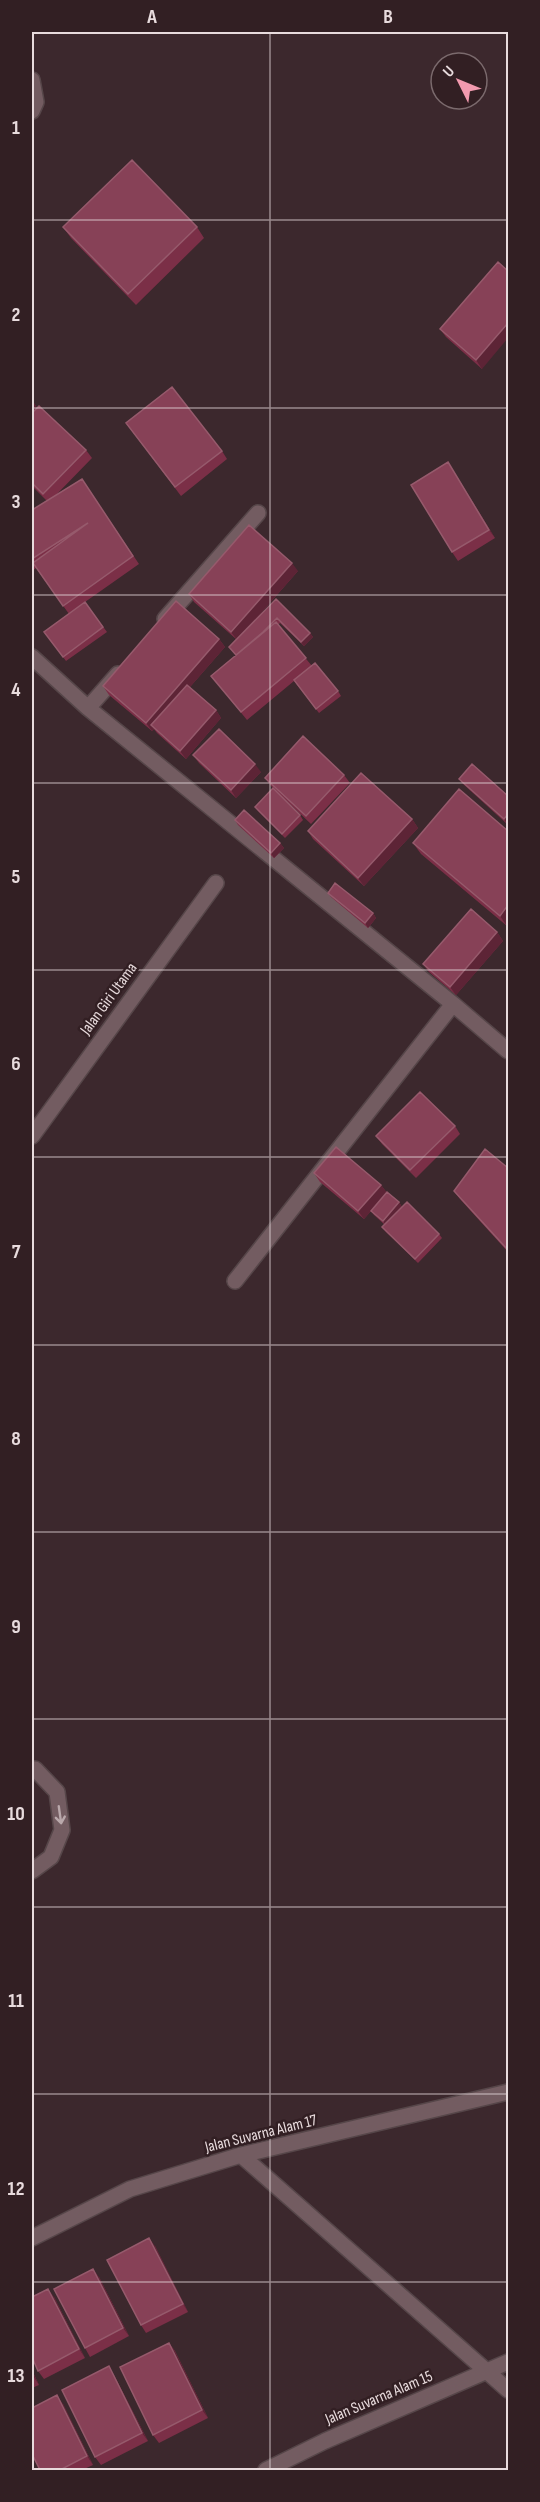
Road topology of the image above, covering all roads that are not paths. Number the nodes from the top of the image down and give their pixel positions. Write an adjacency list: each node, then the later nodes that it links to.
1 (32, 80): 2 (street)
2 (32, 111)
3 (258, 513): 4 (street)
4 (158, 628)
5 (32, 657): 7 (street)
6 (127, 663): 7 (street)
7 (88, 708): 9 (street)
8 (216, 883): 11 (street, Jalan Giri Utama)
9 (453, 1004): 10 (street); 12 (street)
10 (508, 1051)
11 (32, 1136)
12 (235, 1281)
13 (32, 1769): 14 (street, one-way to 14)
14 (32, 1870)
15 (508, 2092): 16 (street, Jalan Suvarna Alam 17)
16 (241, 2155): 17 (street, Jalan Suvarna Alam 17); 19 (street)
17 (32, 2238)
18 (508, 2362): 19 (street, Jalan Suvarna Alam 15)
19 (486, 2371): 20 (street); 21 (street, Jalan Suvarna Alam 15)
20 (508, 2390)
21 (266, 2470)

